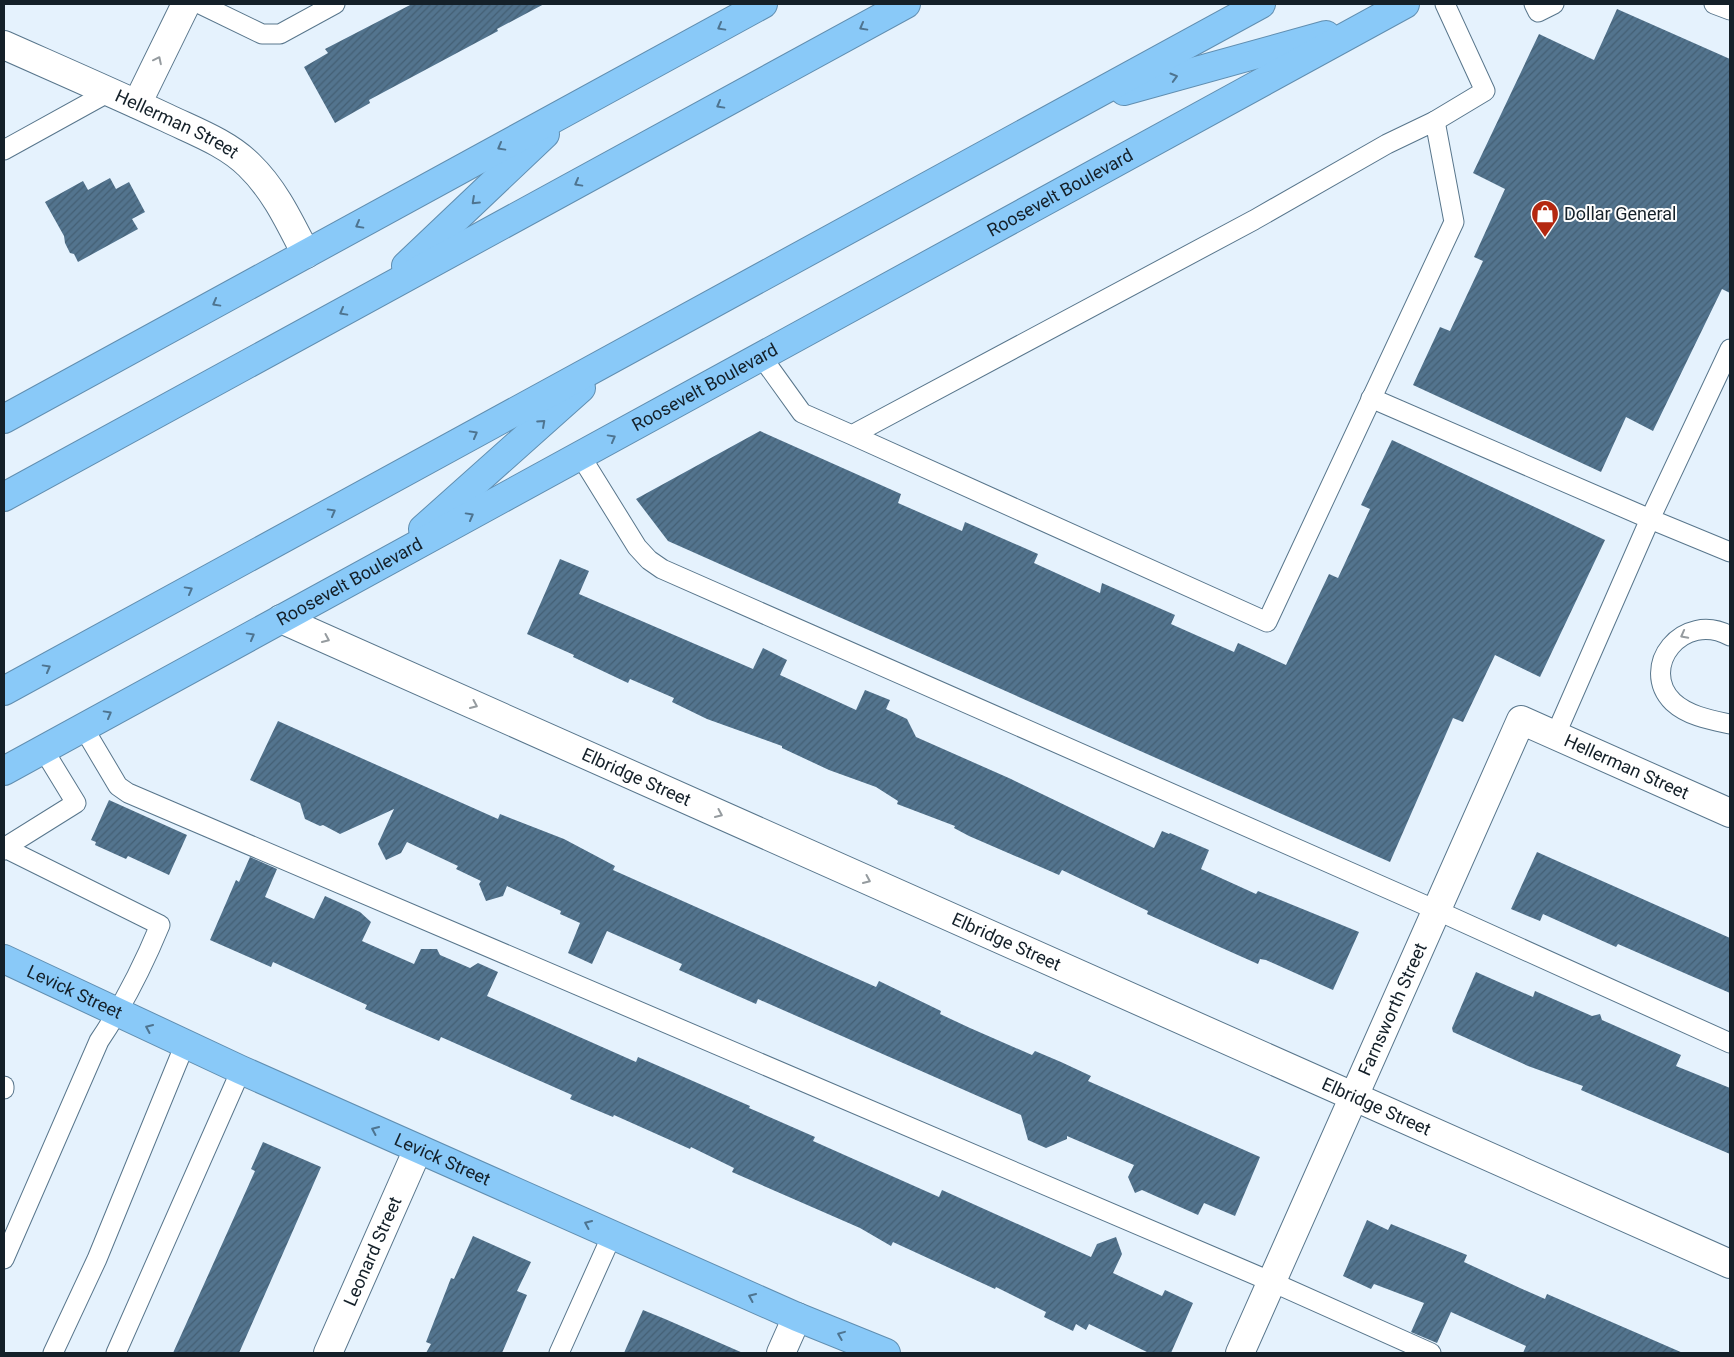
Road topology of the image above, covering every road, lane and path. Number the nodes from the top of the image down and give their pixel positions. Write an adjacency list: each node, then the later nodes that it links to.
1 (186, 4): 16 (street, one-way to 1)
2 (200, 4): 3 (lane)
3 (335, 4)
4 (764, 4): 18 (highway, one-way to 18)
5 (906, 4): 22 (highway, one-way to 22)
6 (1261, 4): 17 (highway)
7 (1405, 4): 13 (highway, Roosevelt Boulevard)
8 (1445, 4): 19 (lane)
9 (1534, 4): 10 (lane)
10 (1554, 4)
11 (1714, 4): 12 (lane)
12 (1730, 10)
13 (1372, 22): 17 (highway, one-way to 13); 25 (highway, Roosevelt Boulevard)
14 (4, 45): 15 (street, Hellerman Street)
15 (109, 92): 16 (street, Hellerman Street); 20 (lane)
16 (136, 104): 21 (street, Hellerman Street)
17 (1077, 104): 24 (highway)
18 (574, 108): 21 (highway, one-way to 21); 22 (highway, one-way to 22)
19 (1435, 121): 26 (lane); 28 (lane)
20 (4, 150)
21 (306, 254): 27 (highway, one-way to 27)
22 (378, 292): 30 (highway, one-way to 30)
23 (1730, 349): 31 (lane)
24 (616, 356): 33 (highway, one-way to 24); 36 (highway, one-way to 24)
25 (761, 356): 28 (lane); 29 (highway, Roosevelt Boulevard, one-way to 25)
26 (1372, 398): 28 (lane); 31 (lane)
27 (4, 419)
28 (852, 435)
29 (580, 456): 33 (highway, Roosevelt Boulevard, one-way to 29); 45 (lane)
30 (4, 497)
31 (1650, 520): 32 (lane); 40 (lane)
32 (1730, 552)
33 (389, 560): 34 (highway, Roosevelt Boulevard)
34 (281, 619): 39 (highway, Roosevelt Boulevard, one-way to 34); 51 (street, Elbridge Street, one-way to 51)
35 (1730, 636): 38 (lane, one-way to 38)
36 (4, 691)
37 (1521, 720): 40 (street, Hellerman Street); 45 (street, Farnsworth Street)
38 (1730, 724)
39 (83, 727): 41 (highway, Roosevelt Boulevard); 57 (lane)
40 (1555, 736): 43 (street, Hellerman Street)
41 (43, 749): 42 (highway, Roosevelt Boulevard); 44 (lane)
42 (4, 771)
43 (1730, 813)
44 (4, 849): 47 (lane)
45 (1436, 910): 48 (lane); 51 (street, Farnsworth Street)
46 (4, 959): 47 (highway, Levick Street)
47 (117, 1014): 49 (highway, Levick Street, one-way to 47); 53 (lane)
48 (1730, 1043)
49 (185, 1044): 50 (highway, Levick Street); 59 (lane)
50 (241, 1070): 52 (highway, Levick Street, one-way to 50); 60 (lane)
51 (1354, 1097): 56 (street, Elbridge Street); 57 (street, Farnsworth Street)
52 (418, 1149): 54 (highway, Levick Street, one-way to 52); 61 (street, Leonard Street)
53 (10, 1227): 55 (lane)
54 (612, 1235): 58 (highway, Levick Street, one-way to 54); 62 (lane)
55 (4, 1260)
56 (1730, 1264)
57 (1272, 1282): 65 (street, Farnsworth Street); 66 (lane)
58 (797, 1317): 63 (street); 64 (highway, Levick Street, one-way to 58)
59 (53, 1353)
60 (116, 1353)
61 (328, 1353)
62 (559, 1353)
63 (781, 1353)
64 (886, 1353)
65 (1240, 1353)
66 (1431, 1353)

